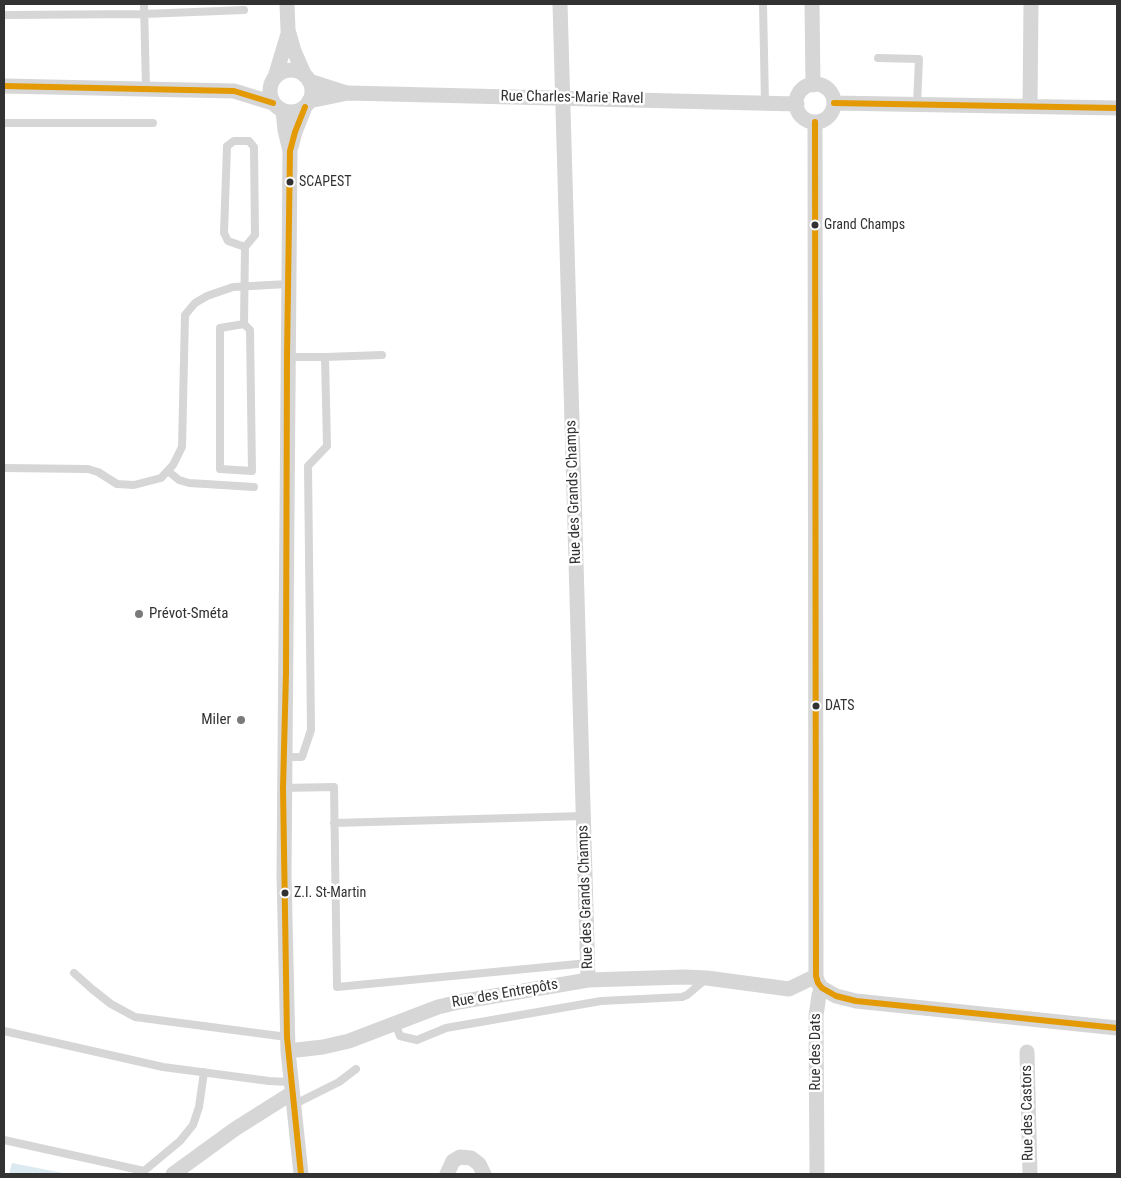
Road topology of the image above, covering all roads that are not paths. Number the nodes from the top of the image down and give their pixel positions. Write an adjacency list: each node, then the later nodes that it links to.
1 (144, 4): 8 (lane)
2 (288, 4): 10 (street)
3 (560, 4): 19 (street, Rue des Grands Champs)
4 (763, 4): 20 (lane)
5 (812, 4): 14 (street)
6 (1031, 4): 25 (street)
7 (244, 10): 8 (lane)
8 (144, 14): 9 (lane); 16 (lane)
9 (4, 15)
10 (288, 30): 12 (street); 13 (street)
11 (878, 58): 24 (lane)
12 (307, 78): 13 (street); 18 (street, Rue Charles-Marie Ravel); 22 (street)
13 (273, 80): 17 (street); 26 (street)
14 (812, 85): 21 (street); 23 (street)
15 (4, 86): 16 (street)
16 (146, 89): 17 (street)
17 (234, 91): 26 (street)
18 (348, 93): 19 (street, Rue Charles-Marie Ravel); 22 (street, Rue Charles-Marie Ravel)
19 (563, 98): 20 (street, Rue Charles-Marie Ravel); 44 (street, Rue des Grands Champs)
20 (765, 103): 23 (street, Rue Charles-Marie Ravel)
21 (834, 103): 24 (street); 28 (street)
22 (307, 104): 26 (street); 31 (street)
23 (797, 104): 28 (street)
24 (917, 104): 25 (street)
25 (1030, 106): 27 (street)
26 (278, 107): 31 (street)
27 (1117, 108)
28 (815, 122): 50 (street, Rue des Dats)
29 (4, 123): 30 (lane)
30 (153, 124)
31 (290, 151): 33 (street)
32 (245, 247): 32 (lane); 34 (lane)
33 (288, 284): 34 (lane); 37 (street)
34 (245, 286): 35 (lane); 40 (lane)
35 (244, 324): 35 (lane)
36 (382, 355): 38 (lane)
37 (287, 357): 38 (lane); 42 (street)
38 (325, 357): 42 (lane)
39 (4, 468): 40 (lane)
40 (168, 471): 41 (lane)
41 (254, 486)
42 (284, 757): 43 (street)
43 (284, 788): 45 (lane); 54 (street)
44 (583, 816): 45 (lane); 46 (street, Rue des Grands Champs)
45 (334, 823): 46 (lane)
46 (588, 963): 49 (street, Rue des Grands Champs)
47 (74, 972): 54 (lane)
48 (707, 978): 49 (street, Rue des Entrepôts); 50 (street, Rue des Entrepôts); 51 (lane)
49 (588, 980): 51 (street, Rue des Entrepôts)
50 (819, 982): 52 (street); 64 (street, Rue des Dats)
51 (395, 1023): 54 (street, Rue des Entrepôts)
52 (1117, 1028)
53 (4, 1031): 57 (lane)
54 (287, 1044): 58 (street)
55 (1027, 1052): 65 (street, Rue des Castors)
56 (356, 1069): 58 (lane)
57 (204, 1072): 58 (lane); 59 (lane)
58 (292, 1094): 60 (street); 61 (street)
59 (4, 1140)
60 (174, 1174)
61 (301, 1174)
62 (447, 1174): 63 (street)
63 (484, 1174)
64 (817, 1174)
65 (1030, 1174)

